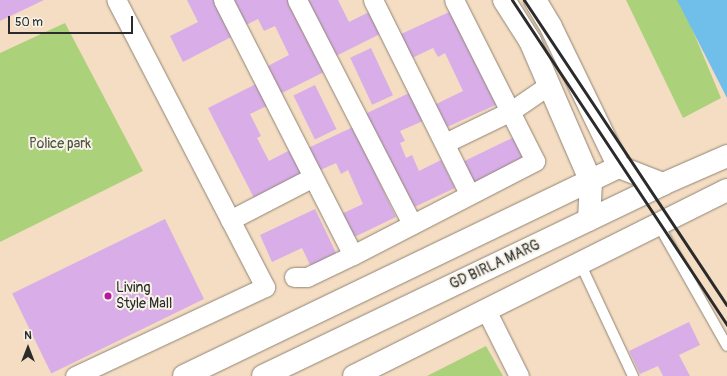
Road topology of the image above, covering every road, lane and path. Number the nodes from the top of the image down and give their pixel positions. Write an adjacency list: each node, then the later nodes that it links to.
1 (116, 0): 18 (street)
2 (223, 0): 13 (street)
3 (297, 0): 20 (street)
4 (373, 0): 10 (street)
5 (454, 0): 9 (street)
6 (504, 0): 8 (street)
7 (535, 0): 12 (street)
8 (549, 85): 9 (street); 14 (street)
9 (511, 111): 10 (street); 17 (street)
10 (445, 144): 17 (street)
11 (727, 156): 15 (street, GD BIRLA MARG)
12 (619, 167): 14 (street); 15 (street)
13 (313, 176): 18 (street); 22 (street)
14 (591, 182): 19 (street); 28 (street)
15 (663, 184): 19 (street, GD BIRLA MARG)
16 (727, 190): 21 (street)
17 (470, 193): 20 (street)
18 (230, 220): 27 (street)
19 (589, 220): 29 (street, GD BIRLA MARG)
20 (412, 224): 22 (street)
21 (658, 224): 23 (street); 26 (lane)
22 (353, 255): 24 (street)
23 (580, 263): 25 (street); 32 (lane)
24 (294, 277)
25 (486, 310): 30 (street); 31 (street)
26 (727, 346)
27 (75, 376)
28 (184, 376)
29 (263, 376)
30 (354, 376)
31 (519, 376)
32 (633, 376)

